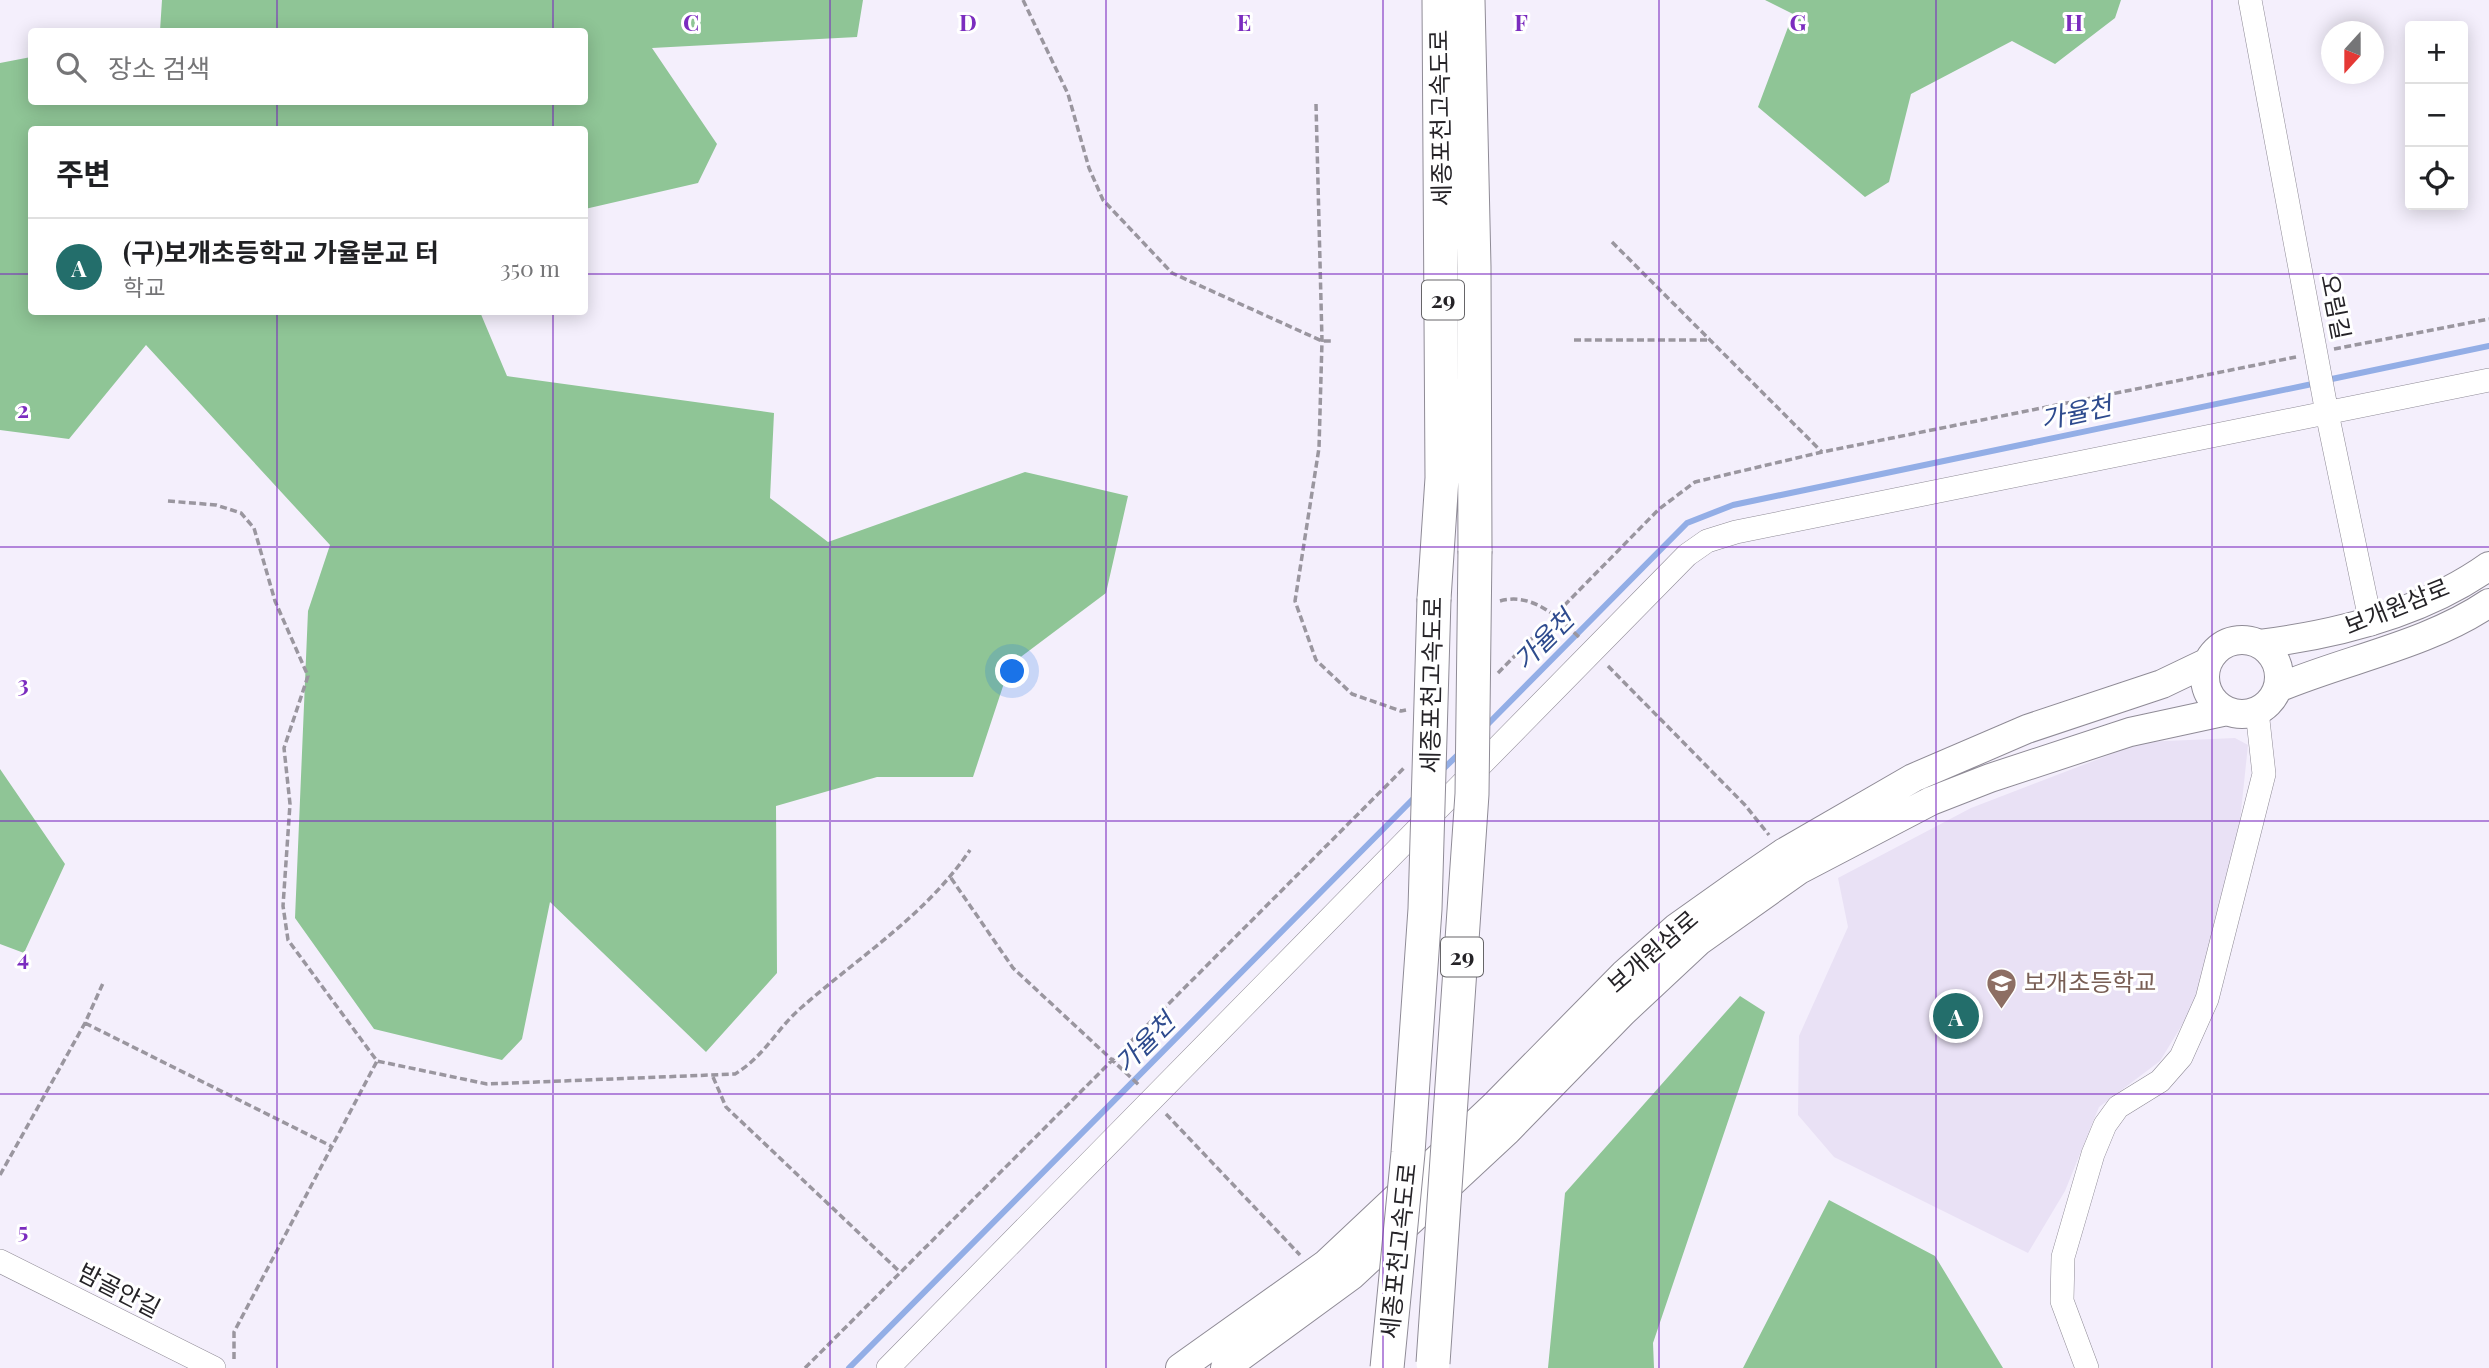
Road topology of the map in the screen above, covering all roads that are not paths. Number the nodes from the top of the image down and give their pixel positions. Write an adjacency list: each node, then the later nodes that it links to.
1 (1439, 0): 20 (highway, 세종포천고속도로 / 29, bridge)
2 (1468, 0): 15 (highway, 세종포천고속도로 / 29, bridge)
3 (2250, 0): 5 (street, 오림길)
4 (2489, 380): 5 (street)
5 (2327, 413): 8 (street, 오림길); 17 (street)
6 (2489, 566): 8 (main road, 보개원삼로)
7 (2489, 603): 11 (main road, 보개원삼로)
8 (2371, 624): 9 (main road, 보개원삼로)
9 (2260, 644): 10 (main road); 11 (main road)
10 (2208, 662): 12 (main road); 18 (main road, 보개원삼로)
11 (2278, 688): 13 (main road)
12 (2227, 711): 13 (main road); 19 (main road, 보개원삼로)
13 (2257, 711): 21 (street)
14 (0, 1261): 16 (street, 밤골안길)
15 (1433, 1365)
16 (214, 1368)
17 (888, 1368)
18 (1180, 1368)
19 (1225, 1368)
20 (1387, 1368)
21 (2087, 1368)

